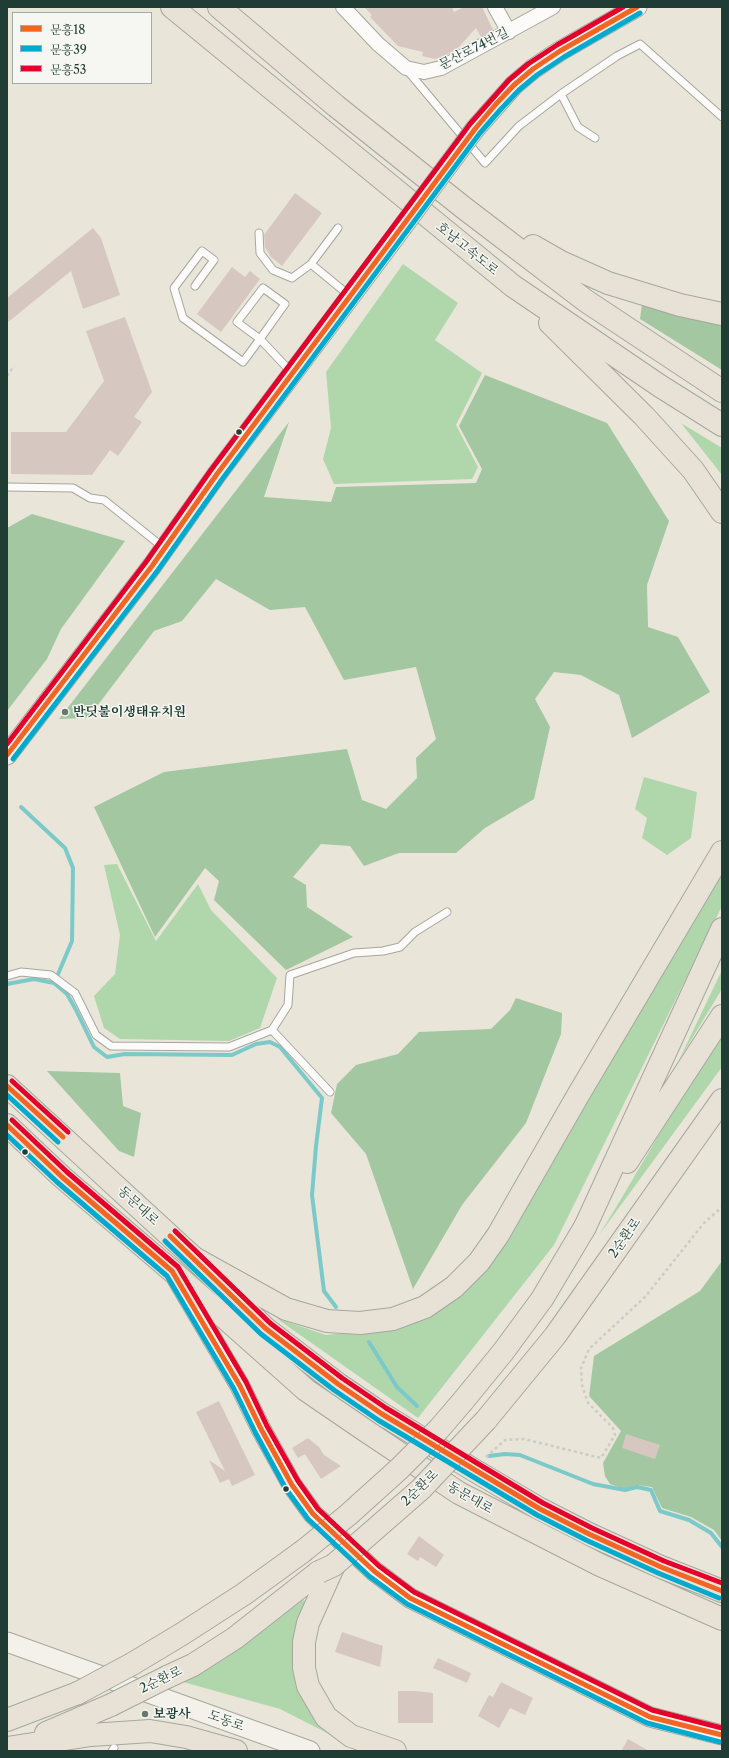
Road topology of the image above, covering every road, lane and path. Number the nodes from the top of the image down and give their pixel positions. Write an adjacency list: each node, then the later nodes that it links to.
1 (172, 7): 17 (main road, 호남고속도로)
2 (219, 7): 12 (main road)
3 (343, 7): 8 (street)
4 (495, 7): 7 (street)
5 (553, 7): 7 (street, 문산로74번길)
6 (637, 7): 18 (main road, bridge)
7 (509, 32): 8 (street, 문산로74번길)
8 (406, 68): 9 (lane)
9 (562, 94): 10 (lane); 11 (lane)
10 (722, 117)
11 (595, 138)
12 (464, 208): 19 (main road); 24 (main road)
13 (338, 228): 15 (lane)
14 (259, 233): 15 (lane)
15 (311, 264): 18 (lane)
16 (195, 286): 20 (lane)
17 (513, 286): 25 (main road, 호남고속도로); 27 (main road)
18 (350, 296): 22 (main road)
19 (722, 314)
20 (260, 339): 20 (lane); 22 (lane)
21 (14, 366): 23 (path)
22 (292, 374): 28 (main road)
23 (7, 376)
24 (722, 391)
25 (722, 425)
26 (7, 487): 28 (lane)
27 (722, 512)
28 (164, 548): 29 (main road)
29 (7, 755)
30 (722, 852): 42 (main road)
31 (447, 912): 35 (lane)
32 (722, 929): 41 (main road)
33 (7, 976): 35 (lane)
34 (722, 1016): 41 (main road)
35 (272, 1030): 37 (lane)
36 (7, 1086): 42 (main road, 동문대로)
37 (330, 1092)
38 (722, 1100): 45 (main road, 2순환로, bridge)
39 (7, 1126): 43 (main road, 동문대로)
40 (722, 1207): 44 (path)
41 (584, 1227): 49 (main road, 2순환로, bridge)
42 (194, 1258): 44 (main road, 동문대로)
43 (172, 1271): 47 (main road, 동문대로); 50 (main road, 동문대로)
44 (472, 1469): 46 (main road, 동문대로)
45 (327, 1573): 51 (main road, 2순환로, bridge); 54 (main road)
46 (722, 1591)
47 (722, 1618)
48 (7, 1642): 53 (main road, 도동로)
49 (7, 1720)
50 (722, 1735)
51 (7, 1747): 52 (main road)
52 (236, 1751)
53 (310, 1751)
54 (395, 1751)

